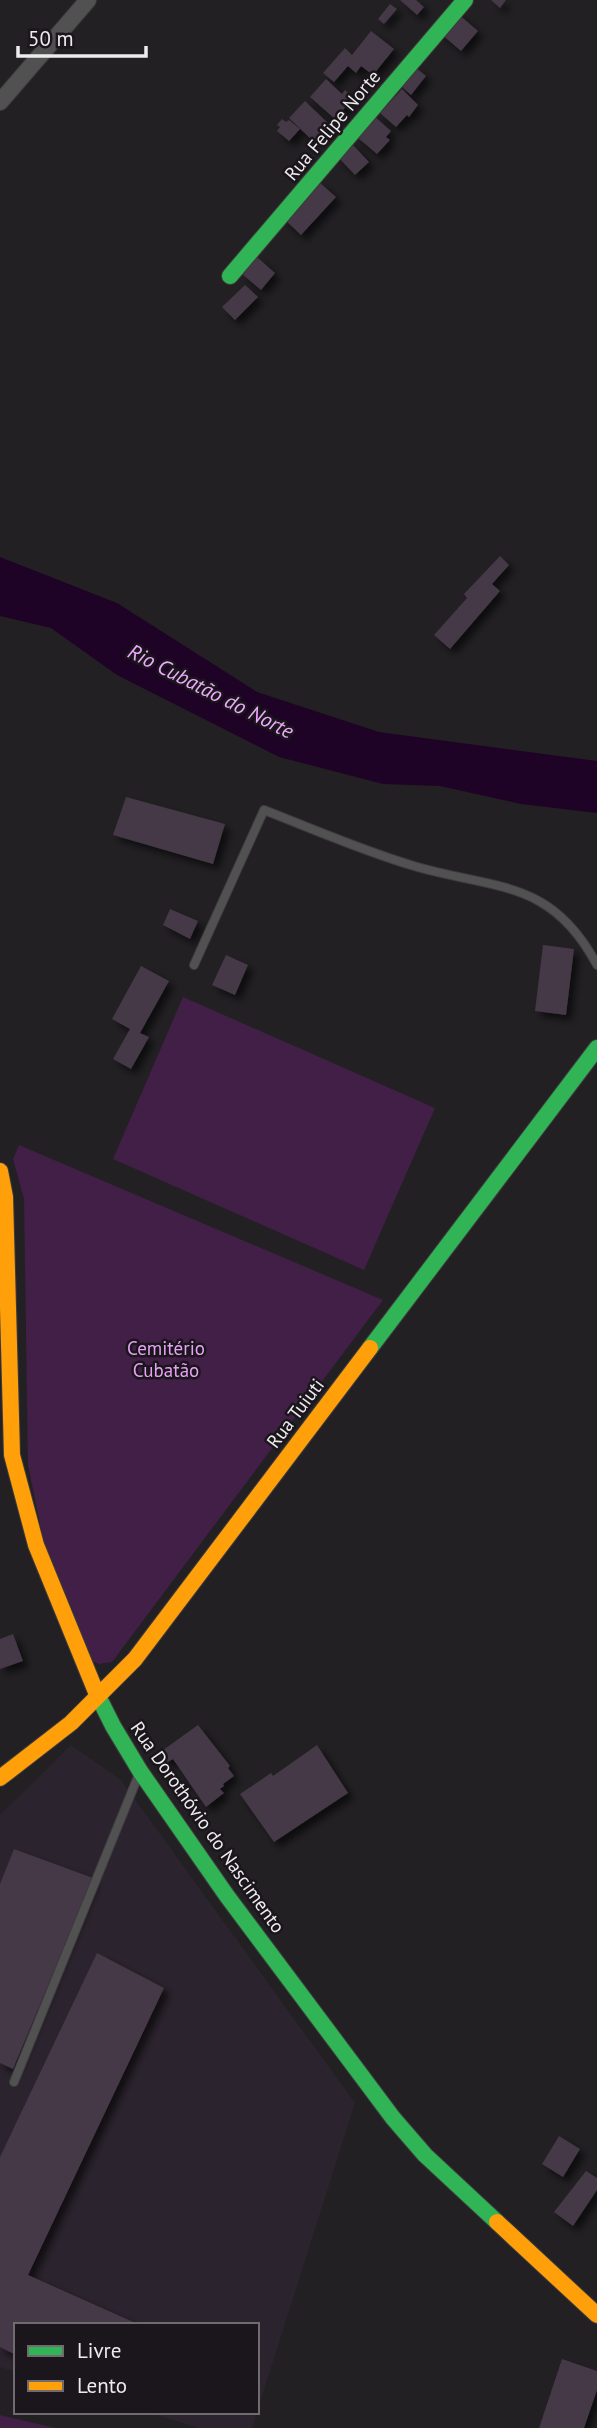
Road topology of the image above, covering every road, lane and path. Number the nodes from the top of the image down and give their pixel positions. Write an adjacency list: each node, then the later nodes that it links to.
1 (88, 0): 3 (street)
2 (465, 0): 4 (street, Rua Felipe Norte)
3 (0, 102)
4 (230, 276)
5 (194, 965): 6 (lane)
6 (597, 965)
7 (597, 1048): 10 (street, Rua Tuiuti)
8 (0, 1171): 9 (street, Rua Dorothóvio do Nascimento)
9 (5, 1415): 10 (street, Rua Dorothóvio do Nascimento)
10 (99, 1699): 11 (street, Rua Dorothóvio do Nascimento); 12 (street, Rua Tuiuti)
11 (140, 1771): 13 (lane); 14 (street, Rua Dorothóvio do Nascimento)
12 (0, 1778)
13 (14, 2082)
14 (597, 2315)

